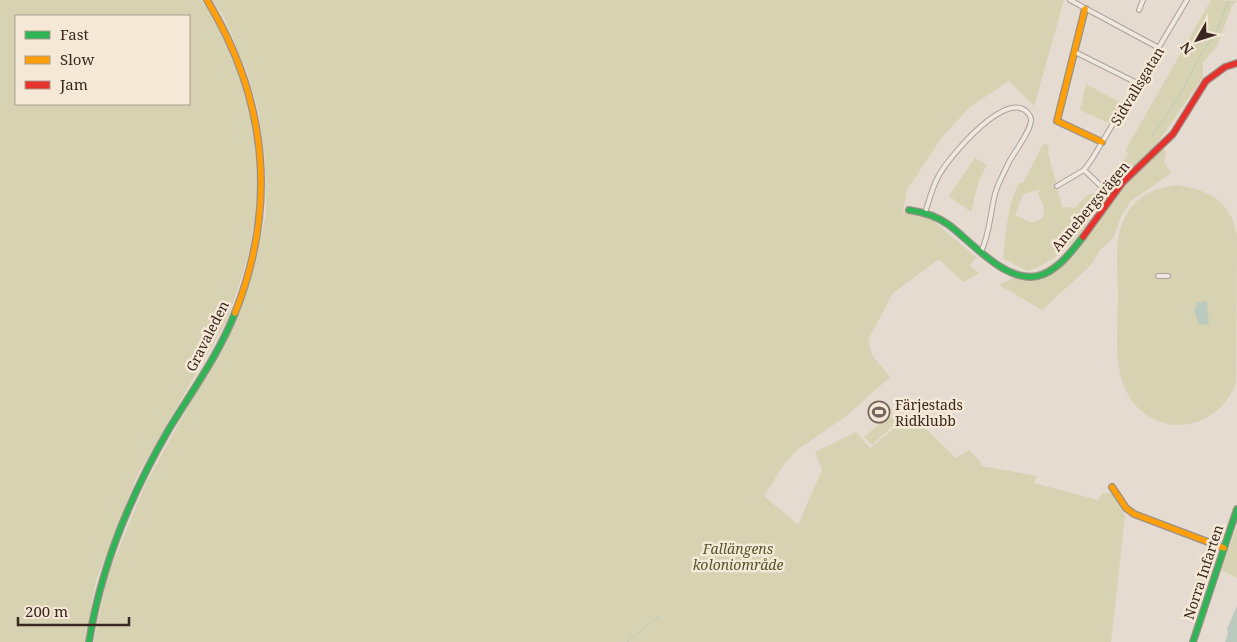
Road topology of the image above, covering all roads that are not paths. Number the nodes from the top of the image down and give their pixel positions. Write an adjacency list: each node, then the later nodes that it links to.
1 (207, 0): 23 (street, Gravaleden)
2 (1070, 0): 5 (street)
3 (1143, 0): 6 (street)
4 (1187, 0): 7 (street, Sidvallsgatan)
5 (1085, 9): 7 (street); 8 (street)
6 (1139, 10)
7 (1159, 48): 10 (street, Sidvallsgatan)
8 (1075, 52): 10 (street); 11 (street)
9 (1237, 63): 17 (street, Annebergsvägen)
10 (1139, 84): 11 (street, Sidvallsgatan)
11 (1102, 142): 12 (street, Sidvallsgatan)
12 (1084, 170): 13 (street, Sidvallsgatan); 14 (street)
13 (1057, 186)
14 (1102, 188)
15 (909, 210): 16 (street, Annebergsvägen)
16 (925, 213): 17 (street, Annebergsvägen); 17 (street)
17 (981, 252)
18 (1158, 276): 19 (street)
19 (1168, 276)
20 (1112, 487): 22 (street)
21 (1237, 509): 22 (street, Norra Infarten)
22 (1224, 548): 24 (street, Norra Infarten)
23 (89, 642)
24 (1193, 642)

